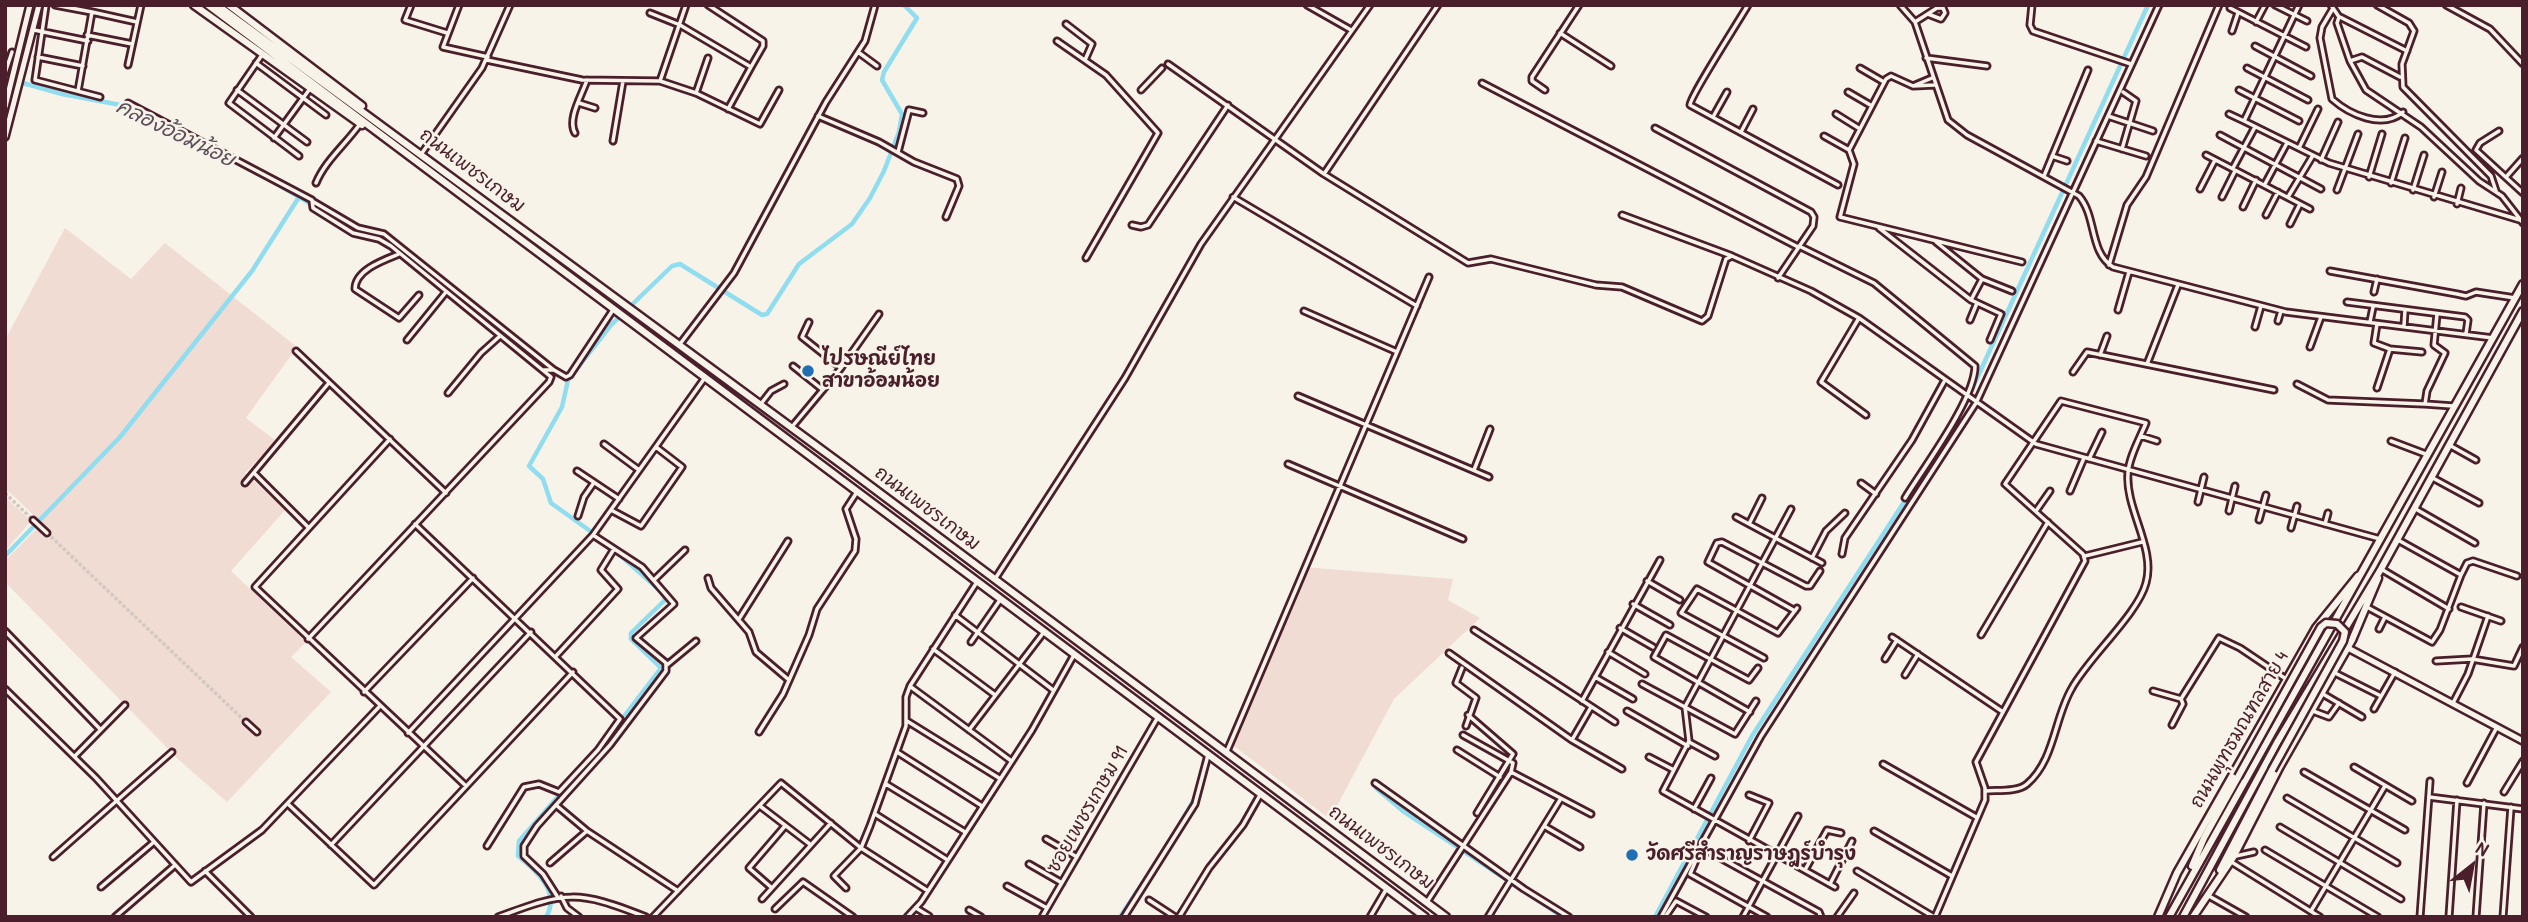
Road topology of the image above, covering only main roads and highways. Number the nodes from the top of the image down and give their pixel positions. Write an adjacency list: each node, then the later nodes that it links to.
1 (30, 5): 7 (main road)
2 (39, 5): 10 (main road)
3 (194, 5): 9 (main road, ถนนเพชรเกษม)
4 (208, 5): 9 (main road, ถนนเพชรเกษม)
5 (217, 5): 8 (main road, ถนนเพชรเกษม)
6 (229, 5): 8 (main road, ถนนเพชรเกษม)
7 (5, 107)
8 (388, 128): 25 (main road, ถนนเพชรเกษม)
9 (382, 136): 24 (main road, ถนนเพชรเกษม)
10 (5, 137)
11 (2523, 284): 13 (main road, ถนนพุทธมณฑลสาย 4)
12 (2523, 311): 14 (main road, ถนนพุทธมณฑลสาย 4)
13 (2364, 569): 20 (main road, ถนนพุทธมณฑลสาย 4); 22 (main road, ถนนพุทธมณฑลสาย 4)
14 (2380, 570): 15 (main road, ถนนพุทธมณฑลสาย 4); 19 (main road, ถนนพุทธมณฑลสาย 4)
15 (2348, 648): 16 (main road); 21 (main road, ถนนพุทธมณฑลสาย 4)
16 (2523, 741)
17 (2239, 831): 18 (main road, bridge); 19 (main road); 21 (main road)
18 (2204, 838): 20 (main road); 22 (main road)
19 (2212, 867): 28 (main road, ถนนพุทธมณฑลสาย 4)
20 (2187, 881): 27 (main road, ถนนพุทธมณฑลสาย 4)
21 (2212, 887): 23 (main road, ถนนพุทธมณฑลสาย 4)
22 (2168, 895): 26 (main road, ถนนพุทธมณฑลสาย 4)
23 (2196, 916)
24 (1425, 917)
25 (1446, 917)
26 (2158, 917)
27 (2169, 917)
28 (2183, 917)

